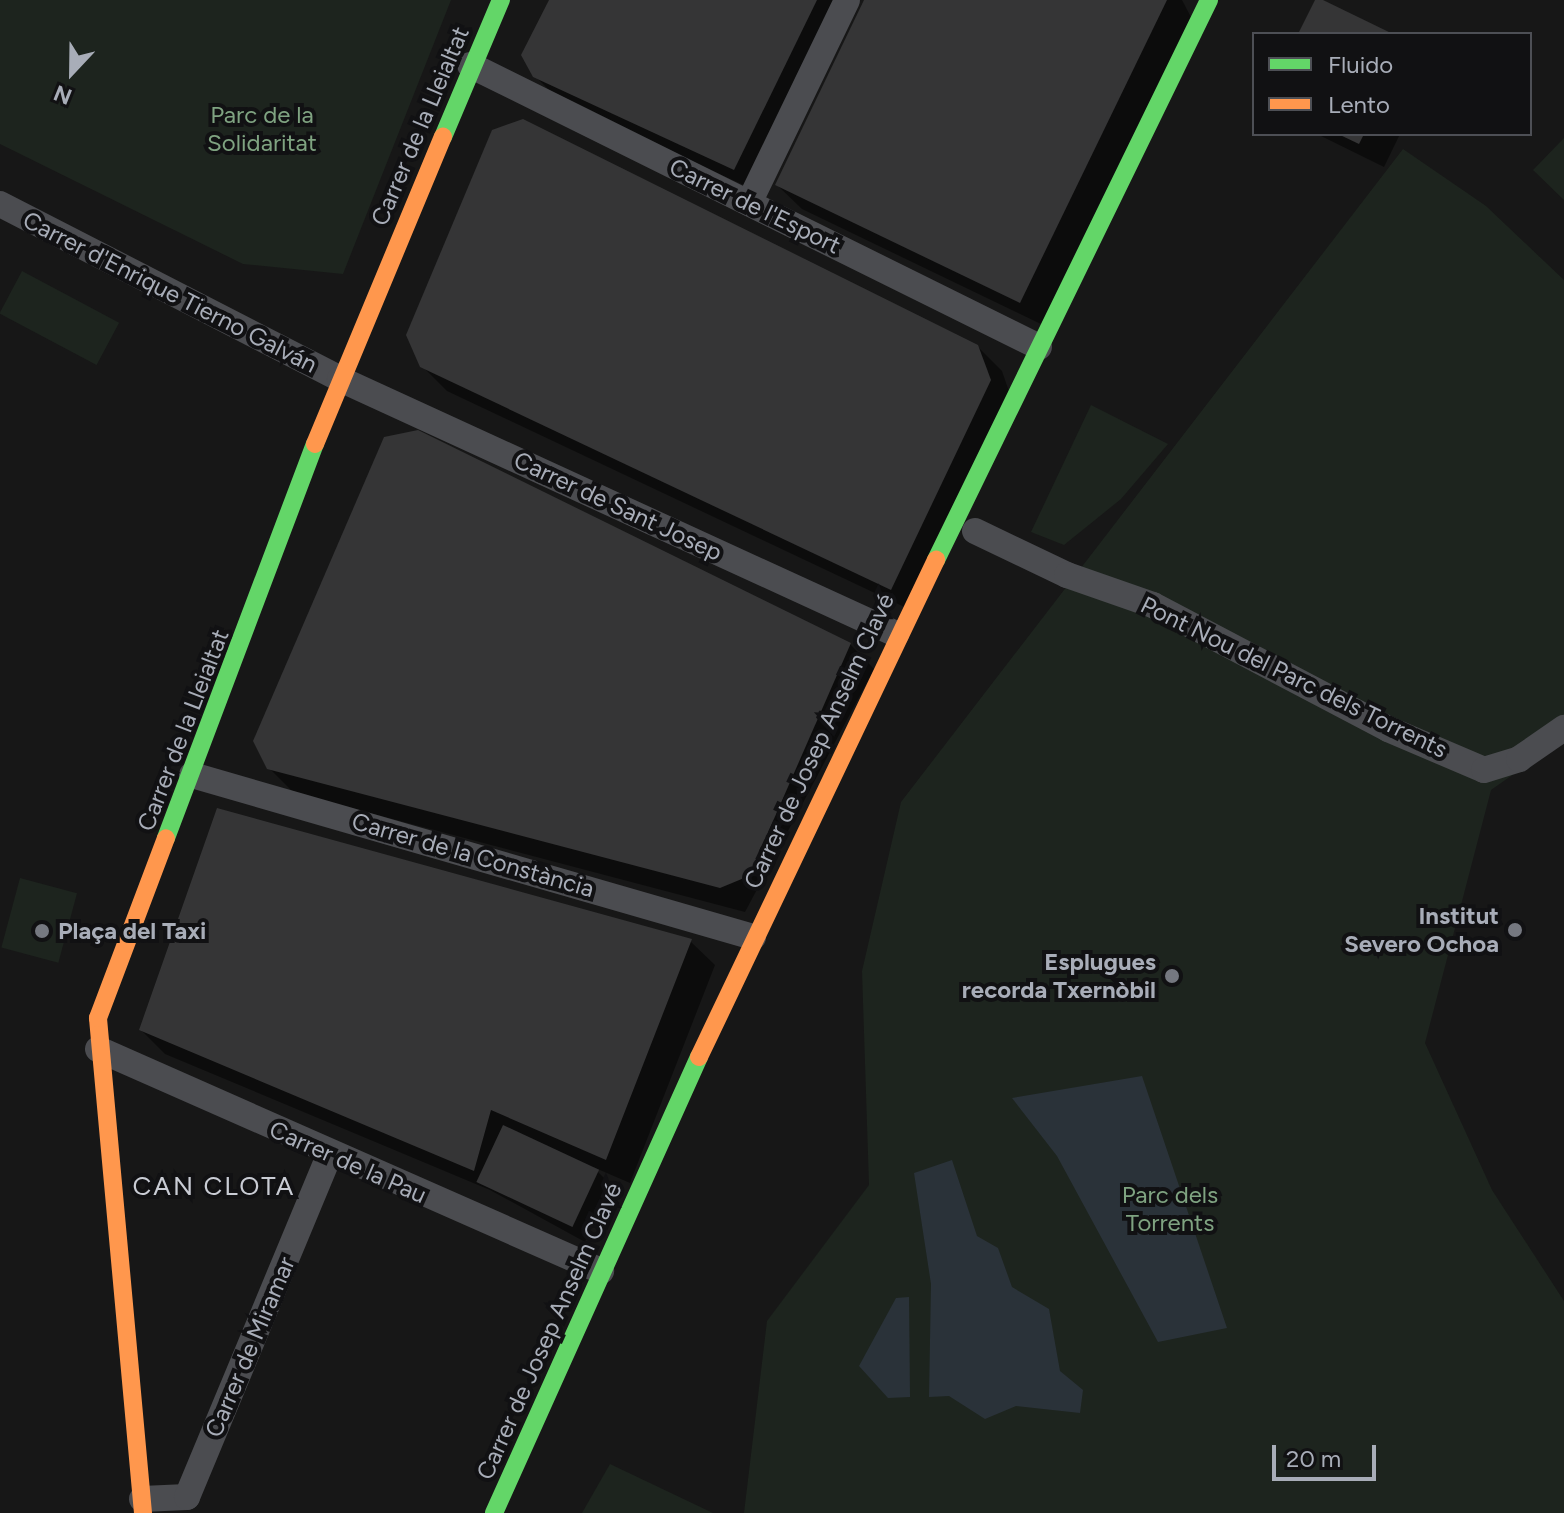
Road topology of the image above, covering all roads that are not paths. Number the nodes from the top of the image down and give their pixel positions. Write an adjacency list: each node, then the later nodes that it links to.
1 (501, 0): 4 (street, Carrer de la Lleialtat)
2 (847, 0): 5 (street)
3 (1209, 0): 7 (street, Carrer de Josep Anselm Clavé)
4 (470, 65): 5 (street, Carrer de l'Esport); 8 (street, Carrer de la Lleialtat)
5 (749, 203): 7 (street, Carrer de l'Esport)
6 (0, 204): 8 (street, Carrer d'Enrique Tierno Galván)
7 (1039, 347): 10 (street, Carrer de Josep Anselm Clavé)
8 (340, 379): 10 (street, Carrer de Sant Josep); 12 (street, Carrer de la Lleialtat)
9 (975, 531): 11 (street, Pont Nou del Parc dels Torrents)
10 (896, 634): 13 (street, Carrer de Josep Anselm Clavé)
11 (1564, 728)
12 (192, 775): 13 (street, Carrer de la Constància); 14 (street, Carrer de la Lleialtat)
13 (753, 937): 16 (street, Carrer de Josep Anselm Clavé)
14 (98, 1049): 15 (street, Carrer de la Pau); 17 (street, Carrer de la Lleialtat)
15 (330, 1154): 16 (street, Carrer de la Pau); 17 (street, Carrer de Miramar)
16 (601, 1271): 18 (street, Carrer de Josep Anselm Clavé)
17 (143, 1506)
18 (494, 1513)

